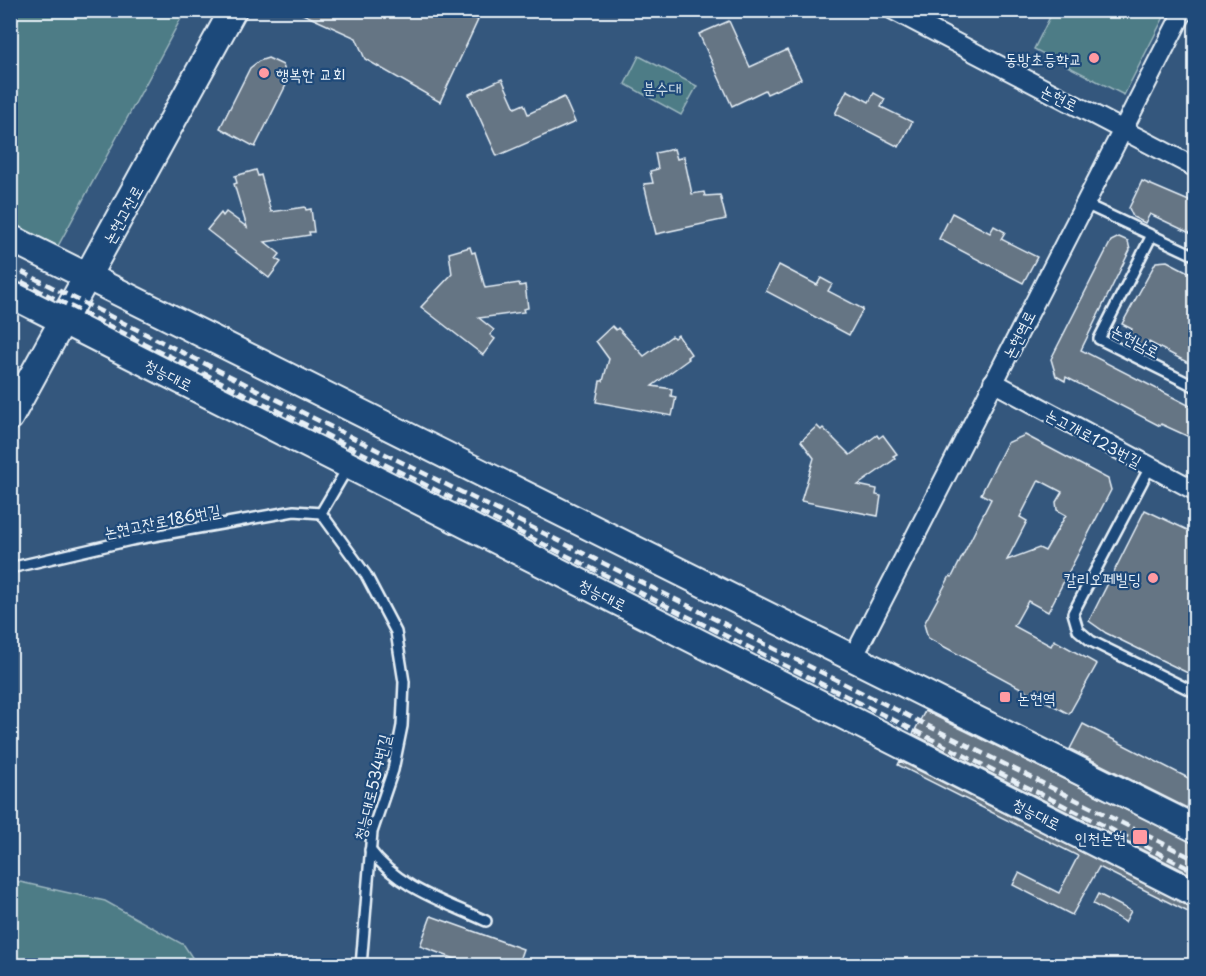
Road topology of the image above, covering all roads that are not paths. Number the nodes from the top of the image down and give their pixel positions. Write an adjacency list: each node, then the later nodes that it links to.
1 (233, 10): 10 (main road, 논현고잔로)
2 (893, 10): 4 (street, 논현로)
3 (1184, 10): 4 (street, 논현역로)
4 (1123, 130): 5 (street, 논현로); 6 (street, 논현역로)
5 (1196, 168)
6 (1085, 204): 7 (lane); 13 (street, 논현역로)
7 (1151, 237): 9 (lane); 14 (lane, 논현남로)
8 (10, 238): 10 (main road)
9 (1196, 256)
10 (88, 276): 12 (main road, 논현고잔로); 21 (main road)
11 (10, 294): 12 (main road, 청능대로)
12 (63, 320): 15 (main road, 논현고잔로); 16 (main road, 청능대로)
13 (993, 382): 17 (street, 논고개로123번길); 21 (street, 논현역로)
14 (1196, 387)
15 (10, 417)
16 (350, 465): 19 (lane); 25 (main road, 청능대로)
17 (1150, 467): 18 (street, 논고개로123번길); 22 (lane)
18 (1196, 491)
19 (321, 513): 20 (lane, 논현고잔로186번길); 24 (lane, 청능대로534번길)
20 (10, 568)
21 (853, 658): 23 (main road)
22 (1196, 693)
23 (1196, 829)
24 (370, 850): 26 (lane); 27 (lane, 청능대로534번길)
25 (1196, 894)
26 (486, 921)
27 (361, 966)

